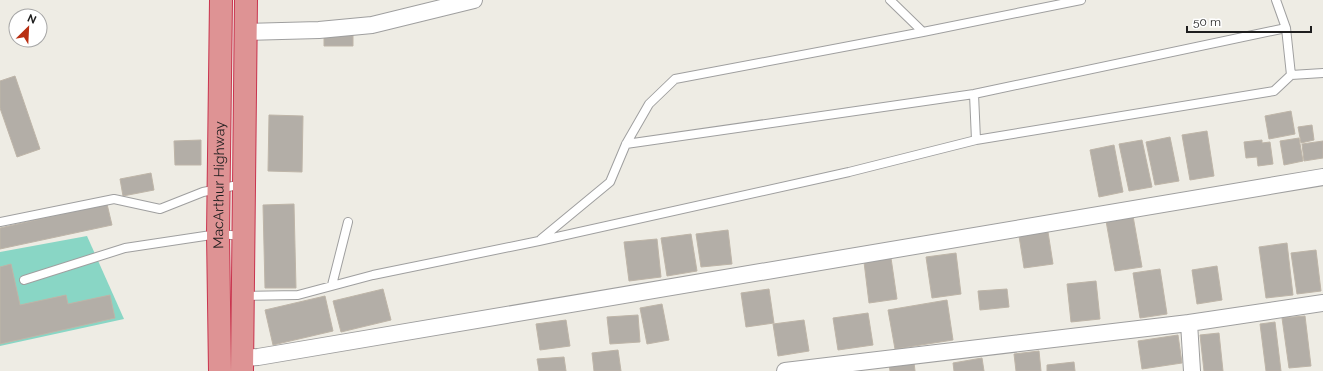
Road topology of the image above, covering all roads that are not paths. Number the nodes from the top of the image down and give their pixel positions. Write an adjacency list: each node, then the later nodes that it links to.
1 (221, 0): 17 (highway, MacArthur Highway)
2 (246, 0): 8 (highway, MacArthur Highway)
3 (474, 0): 8 (street)
4 (890, 0): 9 (lane)
5 (1081, 0): 9 (lane)
6 (1276, 0): 7 (lane)
7 (1286, 28): 11 (lane); 12 (lane)
8 (245, 32): 16 (highway, MacArthur Highway)
9 (923, 32): 14 (lane)
10 (1323, 73): 11 (lane)
11 (1291, 75): 13 (lane)
12 (974, 94): 13 (lane); 14 (lane)
13 (976, 140): 22 (lane)
14 (626, 144): 22 (lane)
15 (1323, 177): 28 (street)
16 (244, 184): 17 (lane); 21 (highway, MacArthur Highway)
17 (219, 189): 18 (lane); 20 (highway, MacArthur Highway)
18 (0, 222)
19 (348, 222): 24 (lane)
20 (218, 234): 21 (lane); 23 (lane); 25 (highway, MacArthur Highway)
21 (244, 236): 25 (highway, MacArthur Highway)
22 (539, 241): 24 (lane)
23 (24, 280)
24 (332, 285): 25 (lane)
25 (231, 296): 28 (highway, MacArthur Highway); 29 (highway, MacArthur Highway)
26 (1323, 303): 27 (street)
27 (1189, 323): 30 (street); 31 (street)
28 (242, 365)
29 (220, 371)
30 (785, 371)
31 (1192, 371)

